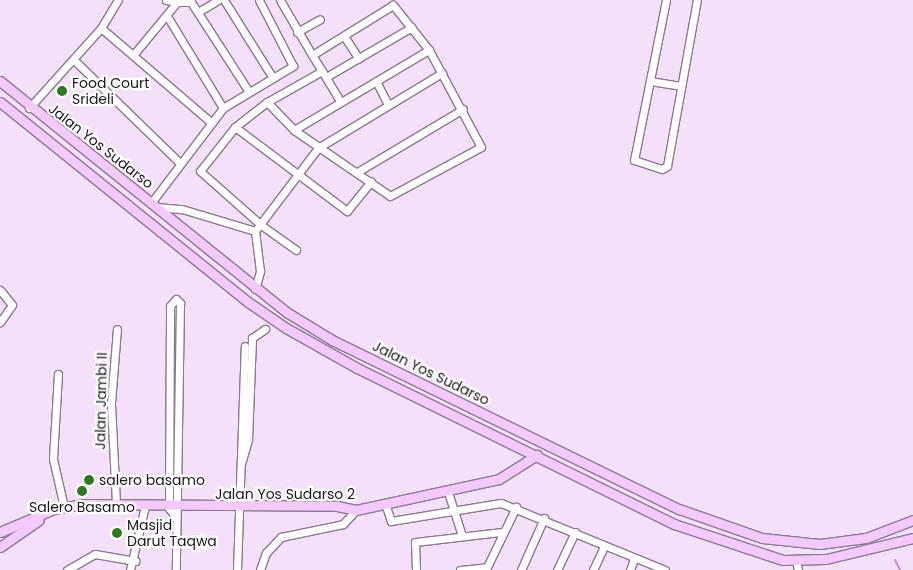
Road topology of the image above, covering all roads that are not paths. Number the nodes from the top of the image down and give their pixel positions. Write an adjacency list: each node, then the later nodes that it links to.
1 (118, 0): 14 (street)
2 (166, 0): 9 (street)
3 (218, 0): 10 (street)
4 (224, 0): 24 (street)
5 (258, 0): 24 (street)
6 (280, 0): 15 (street)
7 (666, 0): 26 (street)
8 (697, 0): 28 (street)
9 (176, 2): 10 (street); 11 (street)
10 (198, 12): 29 (street)
11 (167, 16): 18 (street); 35 (street)
12 (320, 19): 15 (street)
13 (412, 27): 16 (street); 17 (street); 20 (street)
14 (100, 28): 18 (street); 21 (street)
15 (297, 32): 19 (street)
16 (344, 36): 19 (street); 20 (street)
17 (429, 50): 22 (street); 25 (street)
18 (134, 54): 38 (street)
19 (312, 55): 23 (street)
20 (359, 59): 23 (street)
21 (74, 60): 34 (street); 43 (street)
22 (442, 73): 33 (street); 36 (street)
23 (324, 74): 30 (street); 32 (street)
24 (273, 78): 29 (street)
25 (376, 81): 30 (street); 33 (street)
26 (650, 82): 28 (street); 28 (street)
27 (1, 83): 34 (main road, Jalan Yos Sudarso)
28 (681, 86)
29 (249, 92): 35 (street)
30 (340, 101): 41 (street)
31 (0, 102): 40 (main road, Jalan Yos Sudarso)
32 (267, 102): 39 (street); 41 (street)
33 (388, 106): 42 (street)
34 (29, 108): 37 (main road, Jalan Yos Sudarso)
35 (223, 108): 38 (street)
36 (463, 108): 44 (street); 46 (street)
37 (42, 118): 40 (main road); 47 (main road, Jalan Yos Sudarso)
38 (212, 123): 43 (street)
39 (235, 127): 45 (street); 48 (street)
40 (32, 128): 55 (main road, Jalan Yos Sudarso)
41 (294, 130): 42 (street)
42 (318, 148): 44 (street); 45 (street)
43 (180, 163): 47 (street)
44 (359, 171): 46 (street)
45 (298, 172): 46 (street); 48 (street)
46 (370, 181)
47 (154, 205): 49 (street); 51 (main road, Jalan Yos Sudarso)
48 (261, 225): 49 (street); 50 (street)
49 (255, 231): 51 (street)
50 (296, 250)
51 (255, 289): 53 (main road, Jalan Yos Sudarso)
52 (0, 290): 54 (street)
53 (294, 317): 55 (main road); 59 (main road, Jalan Yos Sudarso)
54 (0, 322)
55 (286, 328): 60 (main road, Jalan Yos Sudarso)
56 (117, 329): 65 (street, Jalan Jambi II)
57 (265, 329): 63 (street)
58 (245, 346): 63 (street)
59 (362, 354): 60 (main road); 82 (main road, Jalan Yos Sudarso)
60 (357, 368): 62 (main road, Jalan Yos Sudarso)
61 (58, 374): 68 (street)
62 (537, 455): 64 (main road, Jalan Yos Sudarso 2); 87 (main road, Jalan Yos Sudarso)
63 (241, 464): 71 (street)
64 (448, 492): 66 (main road, Jalan Yos Sudarso 2); 74 (street)
65 (116, 503): 67 (main road, Jalan Yos Sudarso 2); 68 (main road, Jalan Yos Sudarso 2)
66 (386, 503): 73 (main road, Jalan Yos Sudarso 2); 74 (street)
67 (145, 506): 70 (main road, Jalan Yos Sudarso 2); 88 (street)
68 (64, 507): 72 (main road, Jalan Yos Sudarso 2)
69 (516, 507): 74 (street); 75 (street); 78 (street)
70 (174, 508): 70 (street); 71 (main road, Jalan Yos Sudarso 2); 91 (street)
71 (238, 508): 73 (main road, Jalan Yos Sudarso 2); 92 (street)
72 (54, 509): 77 (main road, Jalan Yos Sudarso 2); 83 (main road, Jalan Yos Sudarso 2)
73 (356, 510): 93 (street)
74 (451, 511): 80 (street)
75 (544, 518): 79 (street); 96 (street)
76 (913, 520): 82 (main road, Jalan Yos Sudarso)
77 (0, 532)
78 (502, 532): 80 (street); 95 (street)
79 (575, 532): 84 (street); 97 (street)
80 (462, 536): 94 (street)
81 (913, 538): 85 (main road, Jalan Yos Sudarso)
82 (857, 539): 85 (main road)
83 (0, 546)
84 (604, 546): 86 (street); 98 (street)
85 (861, 553): 87 (main road, Jalan Yos Sudarso)
86 (634, 559): 99 (street); 100 (street)
87 (796, 560): 101 (street)
88 (135, 561): 89 (street); 90 (street)
89 (67, 570)
90 (130, 570)
91 (176, 570)
92 (237, 570)
93 (260, 570)
94 (416, 570)
95 (460, 570)
96 (521, 570)
97 (557, 570)
98 (593, 570)
99 (630, 570)
100 (665, 570)
101 (798, 570)

